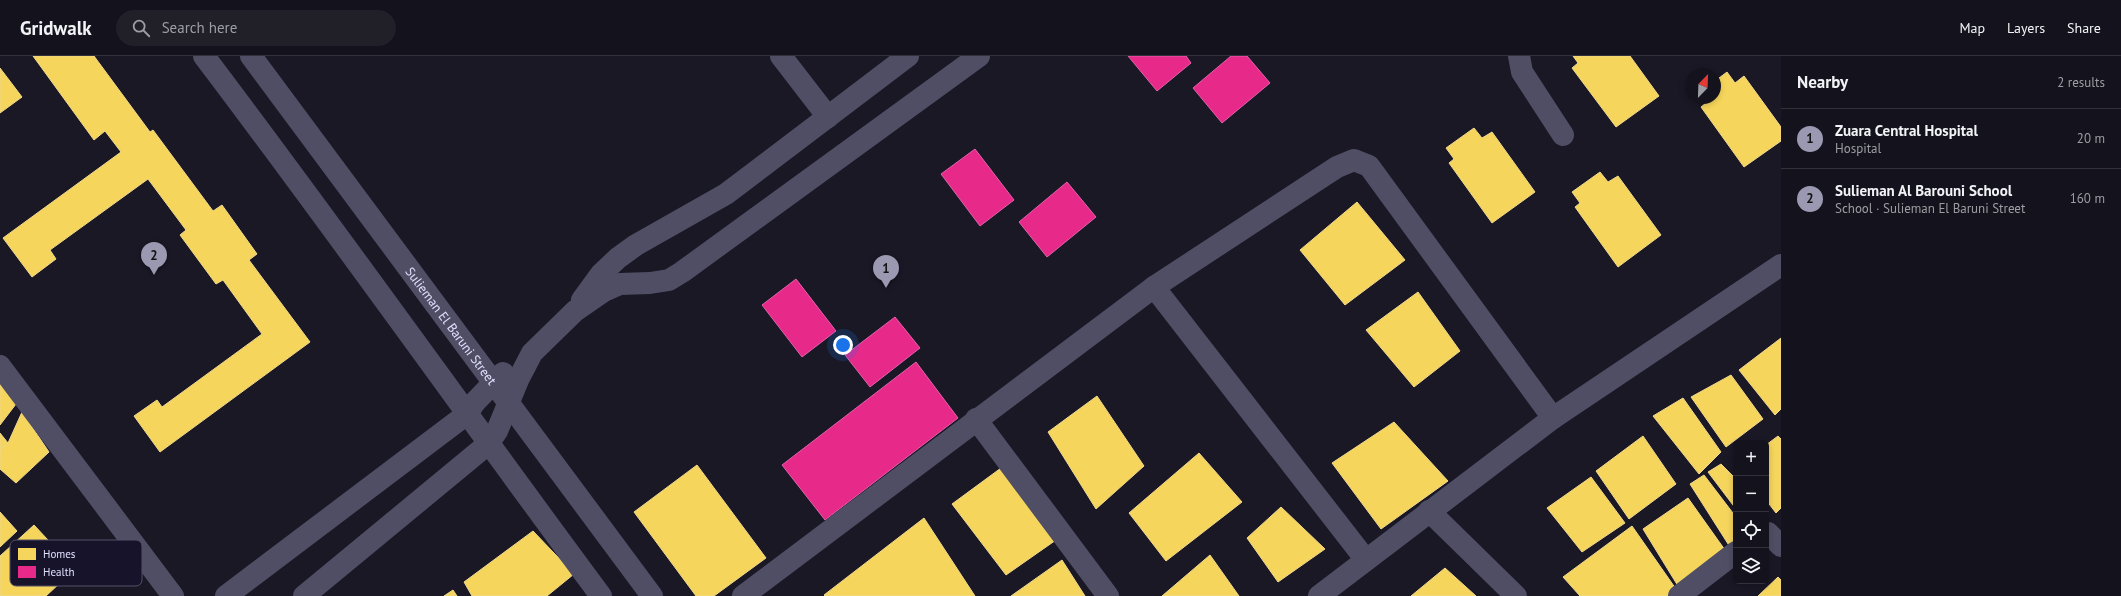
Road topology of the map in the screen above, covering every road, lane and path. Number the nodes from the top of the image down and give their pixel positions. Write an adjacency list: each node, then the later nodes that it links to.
1 (204, 56): 16 (street)
2 (252, 56): 14 (street, Sulieman El Baruni Street)
3 (781, 56): 7 (street)
4 (908, 56): 7 (street)
5 (979, 56): 11 (street)
6 (1519, 56): 8 (street)
7 (828, 116): 11 (street)
8 (1563, 135)
9 (1781, 265): 17 (street)
10 (1154, 287): 17 (street); 18 (street); 24 (street)
11 (575, 311): 12 (street)
12 (532, 353): 14 (street); 15 (street)
13 (0, 366): 21 (street)
14 (493, 382): 15 (street, Sulieman El Baruni Street); 16 (street)
15 (508, 402): 19 (street); 29 (street, Sulieman El Baruni Street)
16 (467, 414): 19 (street); 26 (street)
17 (1553, 418): 20 (street)
18 (976, 419): 30 (street); 31 (street)
19 (488, 444): 27 (street); 28 (street)
20 (1429, 511): 24 (street); 33 (street)
21 (131, 540)
22 (1733, 554): 34 (street)
23 (142, 555): 25 (street)
24 (1366, 560): 32 (street)
25 (173, 596)
26 (226, 596)
27 (304, 596)
28 (601, 596)
29 (652, 596)
30 (742, 596)
31 (1108, 596)
32 (1319, 596)
33 (1516, 596)
34 (1679, 596)

